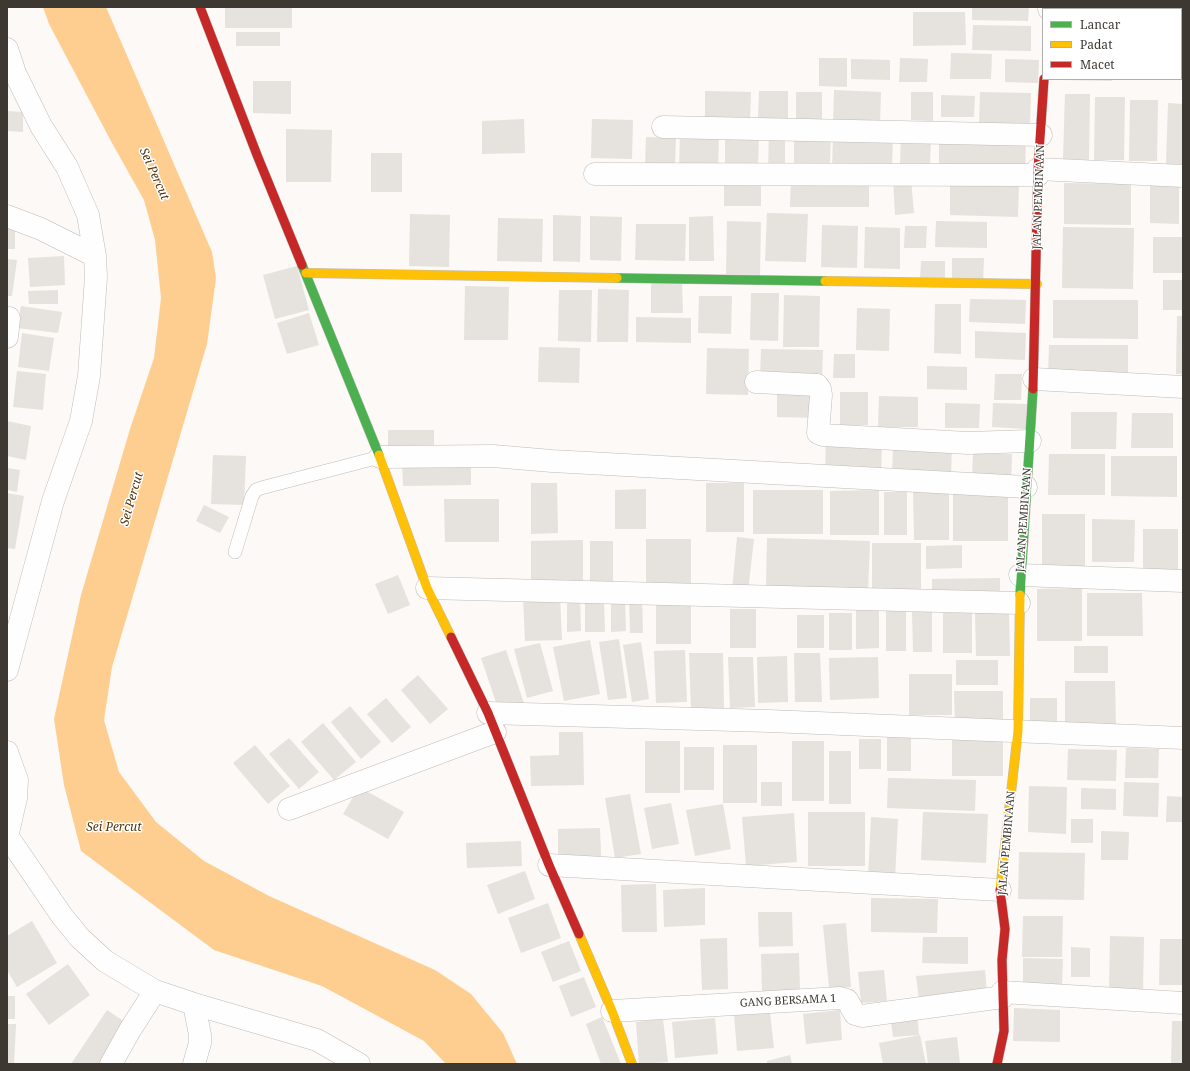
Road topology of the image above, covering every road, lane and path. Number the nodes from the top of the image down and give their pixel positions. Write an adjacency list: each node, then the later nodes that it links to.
1 (200, 7): 11 (street)
2 (7, 49): 10 (street)
3 (1044, 80): 5 (street, JALAN PEMBINAAN)
4 (663, 127): 5 (street)
5 (1041, 134): 6 (street, JALAN PEMBINAAN)
6 (1038, 172): 7 (street); 8 (street); 12 (street, JALAN PEMBINAAN)
7 (594, 174)
8 (1183, 176)
9 (7, 216): 10 (street)
10 (95, 256): 24 (street)
11 (306, 273): 12 (street); 17 (street)
12 (1037, 284): 13 (street, JALAN PEMBINAAN)
13 (1034, 379): 15 (street); 16 (street, JALAN PEMBINAAN)
14 (756, 382): 16 (street)
15 (1183, 387)
16 (1030, 441): 18 (street, JALAN PEMBINAAN)
17 (380, 457): 18 (street); 19 (lane); 22 (street)
18 (1026, 487): 20 (street, JALAN PEMBINAAN)
19 (235, 552)
20 (1020, 575): 21 (street); 23 (street, JALAN PEMBINAAN)
21 (1183, 581)
22 (427, 588): 23 (street); 26 (street)
23 (1019, 603): 27 (street, JALAN PEMBINAAN)
24 (15, 611): 25 (street)
25 (7, 670)
26 (492, 723): 27 (street); 30 (street); 32 (street)
27 (1018, 731): 28 (street); 33 (street, JALAN PEMBINAAN)
28 (1183, 738)
29 (7, 752): 31 (street)
30 (289, 809)
31 (7, 837): 34 (street)
32 (549, 865): 33 (street); 38 (street)
33 (1000, 890): 35 (street, JALAN PEMBINAAN)
34 (155, 991): 37 (street); 39 (street)
35 (1002, 994): 36 (street, GANG BERSAMA 1); 38 (street, GANG BERSAMA 1); 43 (street, JALAN PEMBINAAN)
36 (1183, 1003)
37 (194, 1004): 40 (street); 41 (street)
38 (612, 1011): 42 (street)
39 (111, 1064)
40 (194, 1064)
41 (359, 1064)
42 (632, 1064)
43 (997, 1064)

